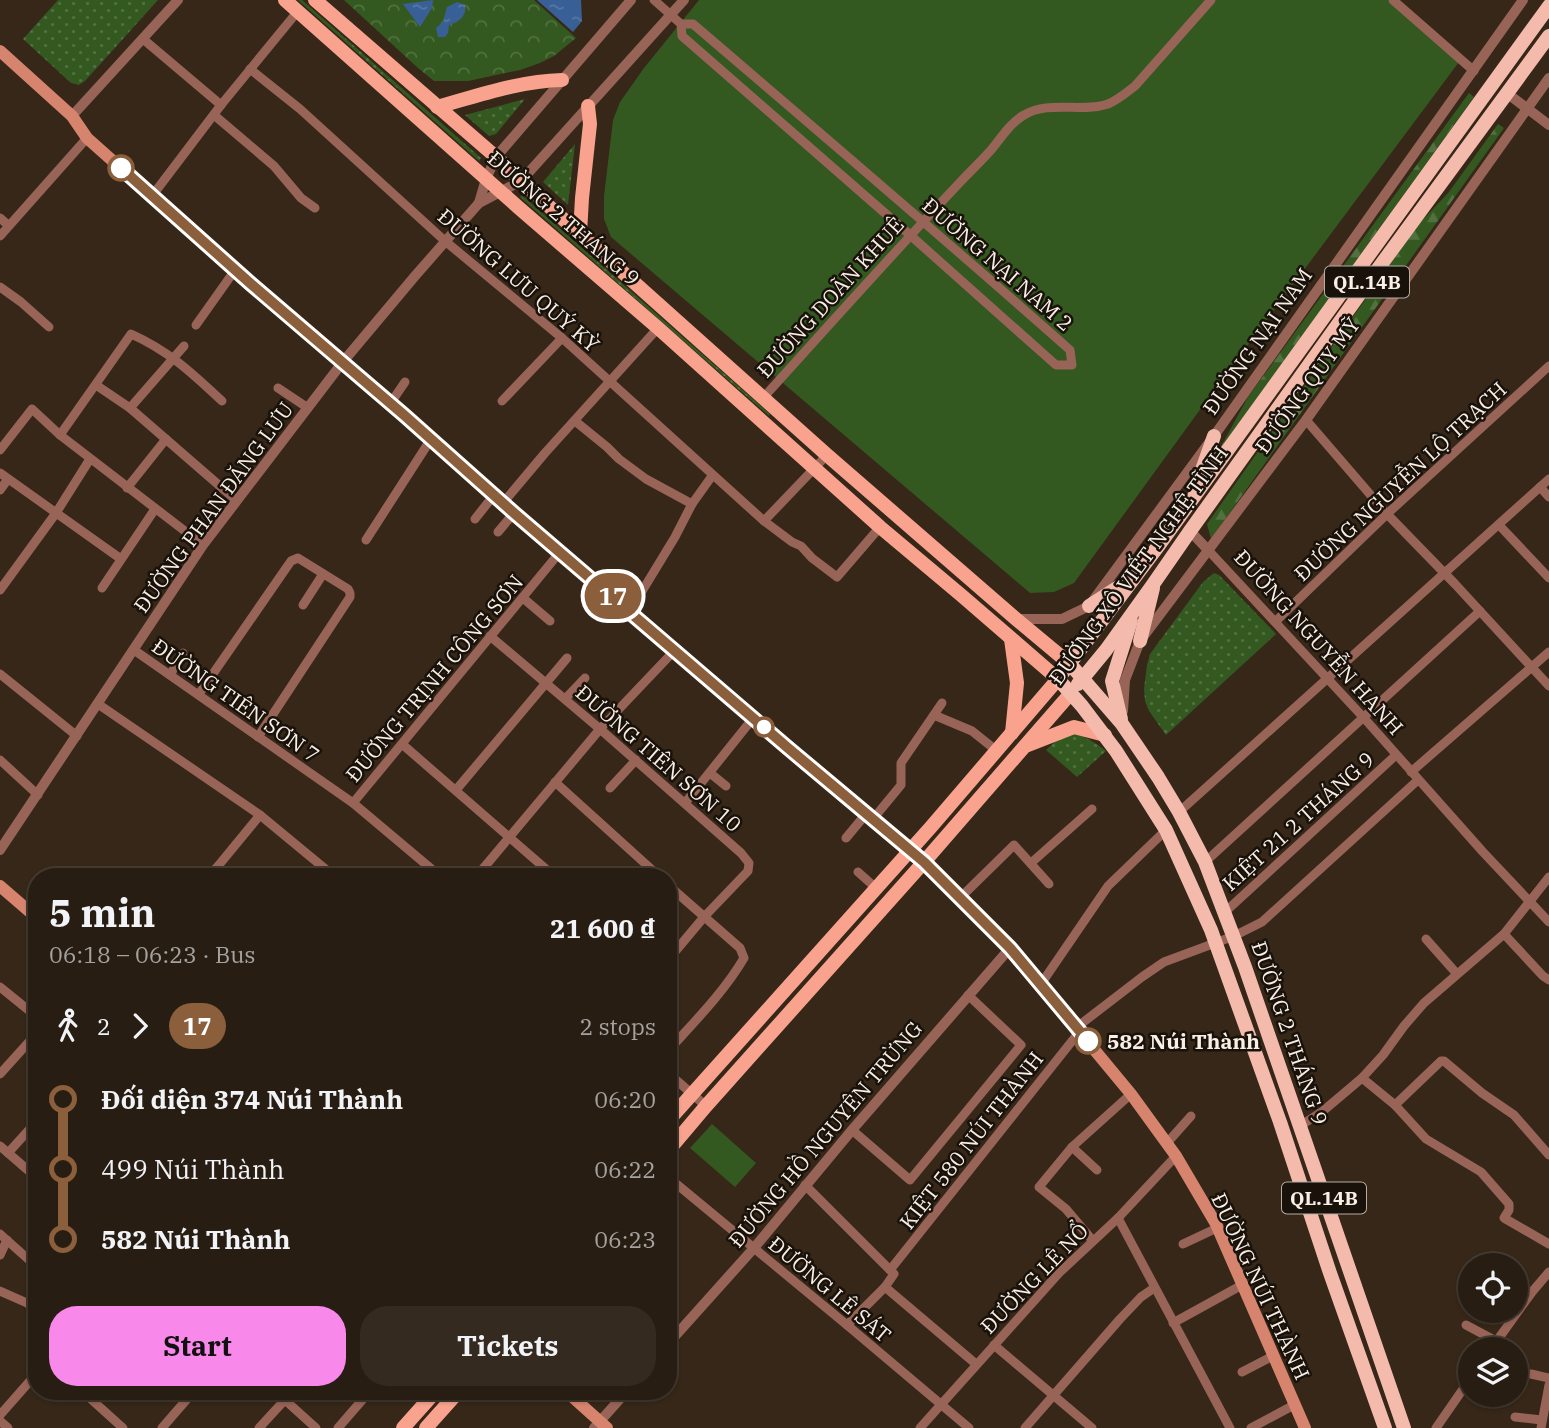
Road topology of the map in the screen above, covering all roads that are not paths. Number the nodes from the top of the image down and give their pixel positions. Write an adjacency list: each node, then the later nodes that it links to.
1 (178, 0): 15 (street)
2 (285, 0): 11 (main road, ĐƯỜNG 2 THÁNG 9)
3 (315, 0): 25 (main road, ĐƯỜNG 2 THÁNG 9)
4 (631, 0): 20 (street, ĐƯỜNG PHAN ĐĂNG LƯU)
5 (654, 0): 12 (street, ĐƯỜNG NẠI NAM 2)
6 (684, 0): 12 (street, ĐƯỜNG PHAN ĐĂNG LƯU)
7 (1210, 0): 39 (street, ĐƯỜNG DOÃN KHUÊ)
8 (1393, 0): 18 (street)
9 (1524, 0): 18 (street, ĐƯỜNG NẠI NAM)
10 (1549, 6): 21 (highway, ĐƯỜNG XÔ VIẾT NGHỆ TĨNH / QL.14B)
11 (298, 12): 17 (street); 32 (main road, ĐƯỜNG 2 THÁNG 9)
12 (671, 15): 13 (street, ĐƯỜNG NẠI NAM 2); 24 (street, ĐƯỜNG PHAN ĐĂNG LƯU)
13 (681, 24): 39 (street, ĐƯỜNG NẠI NAM 2); 42 (street, ĐƯỜNG NẠI NAM 2)
14 (1549, 36): 22 (highway, ĐƯỜNG XÔ VIẾT NGHỆ TĨNH / QL.14B)
15 (143, 39): 23 (street); 28 (street)
16 (0, 51): 28 (main road, ĐƯỜNG NÚI THÀNH)
17 (250, 69): 23 (street); 44 (street, ĐƯỜNG LƯU QUÝ KỲ)
18 (1474, 71): 21 (street); 68 (street, ĐƯỜNG NẠI NAM)
19 (1549, 78): 26 (street, ĐƯỜNG QUY MỸ)
20 (562, 80): 25 (main road); 31 (street, ĐƯỜNG PHAN ĐĂNG LƯU)
21 (1494, 82): 84 (highway, ĐƯỜNG XÔ VIẾT NGHỆ TĨNH / QL.14B)
22 (1508, 94): 26 (street); 94 (highway, ĐƯỜNG XÔ VIẾT NGHỆ TĨNH / QL.14B)
23 (221, 105): 27 (street)
24 (588, 106): 33 (street, ĐƯỜNG PHAN ĐĂNG LƯU); 41 (main road)
25 (437, 107): 31 (main road, ĐƯỜNG 2 THÁNG 9)
26 (1528, 109): 29 (street); 65 (street, ĐƯỜNG QUY MỸ)
27 (214, 114): 35 (street); 37 (street)
28 (72, 116): 30 (main road, ĐƯỜNG NÚI THÀNH)
29 (1549, 125)
30 (87, 138): 35 (main road, ĐƯỜNG NÚI THÀNH); 40 (street)
31 (496, 157): 32 (street, ĐƯỜNG PHAN ĐĂNG LƯU); 33 (main road, ĐƯỜNG 2 THÁNG 9)
32 (486, 179): 34 (main road, ĐƯỜNG 2 THÁNG 9); 36 (street, ĐƯỜNG PHAN ĐĂNG LƯU)
33 (521, 181): 34 (street, ĐƯỜNG PHAN ĐĂNG LƯU); 41 (main road, ĐƯỜNG 2 THÁNG 9)
34 (500, 191): 36 (street, ĐƯỜNG PHAN ĐĂNG LƯU); 49 (main road, ĐƯỜNG 2 THÁNG 9)
35 (152, 196): 45 (main road, ĐƯỜNG NÚI THÀNH)
36 (479, 203): 44 (street, ĐƯỜNG PHAN ĐĂNG LƯU)
37 (314, 208)
38 (0, 218): 40 (street)
39 (923, 222): 42 (street, ĐƯỜNG DOÃN KHUÊ); 42 (street, ĐƯỜNG NẠI NAM 2)
40 (8, 225): 43 (street)
41 (580, 233): 59 (main road, ĐƯỜNG 2 THÁNG 9)
42 (911, 235): 59 (street, ĐƯỜNG DOÃN KHUÊ)
43 (0, 236)
44 (445, 241): 50 (street, ĐƯỜNG LƯU QUÝ KỲ); 53 (street, ĐƯỜNG PHAN ĐĂNG LƯU)
45 (234, 270): 47 (street); 53 (main road, ĐƯỜNG NÚI THÀNH)
46 (0, 287): 48 (street)
47 (196, 325)
48 (49, 327)
49 (658, 328): 56 (street); 74 (main road, ĐƯỜNG 2 THÁNG 9)
50 (562, 338): 56 (street, ĐƯỜNG LƯU QUÝ KỲ); 61 (street)
51 (184, 346): 52 (street)
52 (173, 357): 57 (street); 60 (street); 63 (street)
53 (342, 363): 62 (main road, ĐƯỜNG NÚI THÀNH); 64 (street, ĐƯỜNG PHAN ĐĂNG LƯU)
54 (1549, 366): 89 (street, ĐƯỜNG NGUYỄN LỘ TRẠCH)
55 (405, 382): 62 (street)
56 (610, 382): 66 (street); 75 (street, ĐƯỜNG LƯU QUÝ KỲ)
57 (96, 385): 63 (street); 67 (street)
58 (278, 388): 64 (street)
59 (763, 398): 72 (main road, ĐƯỜNG 2 THÁNG 9)
60 (222, 401)
61 (502, 401)
62 (390, 404): 70 (main road, ĐƯỜNG NÚI THÀNH)
63 (130, 408): 69 (street)
64 (308, 408): 83 (street, ĐƯỜNG PHAN ĐĂNG LƯU)
65 (1306, 420): 89 (street); 99 (street, ĐƯỜNG QUY MỸ)
66 (575, 421): 82 (street); 85 (street)
67 (60, 435): 71 (street); 73 (street)
68 (1214, 436): 84 (highway); 110 (street, ĐƯỜNG NẠI NAM)
69 (166, 439): 79 (street); 83 (street)
70 (431, 439): 82 (main road, ĐƯỜNG NÚI THÀNH); 96 (street)
71 (0, 450)
72 (827, 455): 74 (street); 114 (main road, ĐƯỜNG 2 THÁNG 9)
73 (90, 458): 79 (street); 87 (street)
74 (814, 469): 91 (street); 93 (main road, ĐƯỜNG 2 THÁNG 9)
75 (712, 475): 85 (street); 91 (street, ĐƯỜNG LƯU QUÝ KỲ)
76 (4, 476): 80 (street); 87 (street)
77 (1549, 479): 78 (street)
78 (1540, 487): 81 (street); 92 (street)
79 (127, 488): 86 (street)
80 (0, 490)
81 (1549, 497)
82 (499, 499): 88 (main road, ĐƯỜNG NÚI THÀNH); 90 (street)
83 (236, 500): 97 (street, ĐƯỜNG PHAN ĐĂNG LƯU)
84 (1191, 500): 103 (highway, ĐƯỜNG XÔ VIẾT NGHỆ TĨNH / QL.14B)
85 (692, 504): 112 (street)
86 (155, 509): 97 (street); 100 (street)
87 (56, 513): 100 (street); 107 (street)
88 (514, 513): 95 (street); 98 (main road, ĐƯỜNG NÚI THÀNH)
89 (1387, 514): 102 (street); 116 (street, ĐƯỜNG NGUYỄN LỘ TRẠCH)
90 (475, 519)
91 (764, 521): 93 (street, ĐƯỜNG LƯU QUÝ KỲ)
92 (1499, 525): 102 (street); 104 (street)
93 (880, 527): 118 (main road, ĐƯỜNG 2 THÁNG 9)
94 (1190, 531): 99 (street, ĐƯỜNG NGUYỄN HANH); 105 (highway, ĐƯỜNG XÔ VIẾT NGHỆ TĨNH / QL.14B)
95 (498, 532)
96 (366, 540)
97 (203, 545): 120 (street, ĐƯỜNG PHAN ĐĂNG LƯU)
98 (560, 551): 108 (street, ĐƯỜNG TRỊNH CÔNG SƠN); 112 (main road, ĐƯỜNG NÚI THÀNH)
99 (1209, 551): 116 (street, ĐƯỜNG NGUYỄN HANH); 119 (street, ĐƯỜNG QUY MỸ)
100 (121, 559): 106 (street)
101 (323, 573): 109 (street); 136 (street); 148 (street)
102 (1444, 573): 113 (street); 131 (street)
103 (1136, 575): 110 (highway); 125 (highway, ĐƯỜNG XÔ VIẾT NGHỆ TĨNH / QL.14B)
104 (1549, 578)
105 (1154, 583): 111 (highway, ĐƯỜNG XÔ VIẾT NGHỆ TĨNH / QL.14B); 119 (highway)
106 (102, 587)
107 (0, 590)
108 (523, 598): 115 (street); 117 (street, ĐƯỜNG TRỊNH CÔNG SƠN)
109 (303, 605)
110 (1089, 606): 114 (street)
111 (1136, 607): 129 (highway, ĐƯỜNG XÔ VIẾT NGHỆ TĨNH / QL.14B); 143 (highway)
112 (630, 611): 121 (main road, ĐƯỜNG NÚI THÀNH)
113 (1480, 611): 126 (street); 142 (street)
114 (1016, 619): 125 (main road, ĐƯỜNG 2 THÁNG 9)
115 (550, 621)
116 (1275, 622): 131 (street, ĐƯỜNG NGUYỄN HANH)
117 (490, 636): 133 (street, ĐƯỜNG TIÊN SƠN 10); 149 (street, ĐƯỜNG TRỊNH CÔNG SƠN)
118 (1010, 639): 132 (main road, ĐƯỜNG 2 THÁNG 9); 145 (main road)
119 (1140, 641): 143 (street, ĐƯỜNG QUY MỸ)
120 (134, 650): 128 (street, ĐƯỜNG TIÊN SƠN 7); 139 (street, ĐƯỜNG PHAN ĐĂNG LƯU)
121 (675, 650): 141 (main road, ĐƯỜNG NÚI THÀNH); 144 (street)
122 (1549, 652): 126 (street, KIỆT 580 NÚI THÀNH)
123 (183, 653): 128 (street)
124 (567, 658): 133 (street)
125 (1070, 664): 129 (highway, QL.14B); 132 (highway, ĐƯỜNG XÔ VIẾT NGHỆ TĨNH)
126 (1531, 667): 134 (street); 156 (street, KIỆT 580 NÚI THÀNH)
127 (0, 674): 146 (street)
128 (170, 675): 136 (street, ĐƯỜNG TIÊN SƠN 7)
129 (1084, 677): 135 (highway, ĐƯỜNG XÔ VIẾT NGHỆ TĨNH); 143 (highway, ĐƯỜNG 2 THÁNG 9 / QL.14B)
130 (585, 678): 137 (street)
131 (1327, 678): 142 (street, ĐƯỜNG NGUYỄN HANH); 165 (street)
132 (1058, 679): 135 (highway, QL.14B); 145 (main road, ĐƯỜNG XÔ VIẾT NGHỆ TĨNH)
133 (545, 683): 137 (street, ĐƯỜNG TIÊN SƠN 10); 160 (street)
134 (1549, 686)
135 (1071, 693): 147 (highway, ĐƯỜNG 2 THÁNG 9 / QL.14B); 150 (main road, ĐƯỜNG XÔ VIẾT NGHỆ TĨNH)
136 (199, 694): 148 (street, ĐƯỜNG TIÊN SƠN 7)
137 (565, 699): 144 (street, ĐƯỜNG TIÊN SƠN 10)
138 (942, 703): 140 (street)
139 (98, 704): 146 (street, ĐƯỜNG PHAN ĐĂNG LƯU); 166 (street)
140 (934, 715): 151 (street); 167 (street)
141 (754, 717): 155 (street); 167 (main road, ĐƯỜNG NÚI THÀNH)
142 (1364, 719): 152 (street, ĐƯỜNG NGUYỄN HANH); 174 (street)
143 (1122, 724): 165 (highway, ĐƯỜNG 2 THÁNG 9 / QL.14B)
144 (600, 729): 154 (street, ĐƯỜNG TIÊN SƠN 10); 157 (street)
145 (1012, 733): 151 (main road, ĐƯỜNG XÔ VIẾT NGHỆ TĨNH)
146 (77, 736): 161 (street, ĐƯỜNG PHAN ĐĂNG LƯU)
147 (1105, 736): 150 (main road); 168 (highway, ĐƯỜNG 2 THÁNG 9 / QL.14B)
148 (258, 737): 162 (street, ĐƯỜNG TIÊN SƠN 7)
149 (402, 744): 160 (street); 162 (street, ĐƯỜNG TRỊNH CÔNG SƠN)
150 (1027, 745): 173 (main road, ĐƯỜNG XÔ VIẾT NGHỆ TĨNH)
151 (997, 751): 172 (main road, ĐƯỜNG XÔ VIẾT NGHỆ TĨNH)
152 (1396, 755): 156 (street, ĐƯỜNG NGUYỄN HANH); 191 (street, KIỆT 21 2 THÁNG 9)
153 (0, 760): 161 (street)
154 (635, 760): 159 (street); 163 (street, ĐƯỜNG TIÊN SƠN 10)
155 (710, 773): 158 (street); 163 (street)
156 (1414, 776): 189 (street, ĐƯỜNG NGUYỄN HANH); 195 (street, KIỆT 580 NÚI THÀNH)
157 (555, 782): 169 (street); 181 (street)
158 (726, 786)
159 (610, 788)
160 (456, 790): 169 (street)
161 (38, 795): 171 (street, ĐƯỜNG PHAN ĐĂNG LƯU)
162 (353, 803): 178 (street, ĐƯỜNG TRỊNH CÔNG SƠN)
163 (685, 803): 192 (street, ĐƯỜNG TIÊN SƠN 10)
164 (1092, 809): 175 (street)
165 (1180, 812): 174 (highway, ĐƯỜNG 2 THÁNG 9 / QL.14B)
166 (260, 815): 176 (street); 177 (street)
167 (870, 816): 170 (street); 172 (main road, ĐƯỜNG NÚI THÀNH)
168 (1166, 830): 197 (highway, ĐƯỜNG 2 THÁNG 9 / QL.14B); 202 (street)
169 (510, 838): 179 (street); 180 (street)
170 (846, 838)
171 (0, 850)
172 (910, 850): 173 (main road, ĐƯỜNG NÚI THÀNH); 186 (main road, ĐƯỜNG XÔ VIẾT NGHỆ TĨNH)
173 (924, 862): 188 (main road, ĐƯỜNG NÚI THÀNH); 215 (main road, ĐƯỜNG XÔ VIẾT NGHỆ TĨNH)
174 (1205, 862): 191 (highway, ĐƯỜNG 2 THÁNG 9 / QL.14B)
175 (1031, 863): 184 (street); 188 (street)
176 (216, 868)
177 (324, 868)
178 (430, 868)
179 (484, 868)
180 (545, 868)
181 (650, 868)
182 (858, 872): 186 (street)
183 (1548, 880): 189 (street)
184 (1049, 884)
185 (0, 886): 190 (main road)
186 (876, 888): 212 (main road, ĐƯỜNG XÔ VIẾT NGHỆ TĨNH)
187 (677, 892): 192 (street)
188 (961, 897): 198 (main road, ĐƯỜNG NÚI THÀNH)
189 (1529, 901): 193 (street, ĐƯỜNG NGUYỄN HANH); 194 (street)
190 (28, 910)
191 (1225, 912): 195 (highway, ĐƯỜNG 2 THÁNG 9 / QL.14B)
192 (704, 917): 199 (street); 207 (street)
193 (1549, 922)
194 (1504, 934): 200 (street); 201 (street)
195 (1234, 936): 197 (street, KIỆT 580 NÚI THÀNH); 218 (highway, ĐƯỜNG 2 THÁNG 9 / QL.14B)
196 (1426, 939): 200 (street)
197 (1216, 943): 206 (street, KIỆT 580 NÚI THÀNH); 293 (highway, ĐƯỜNG 2 THÁNG 9 / QL.14B)
198 (1010, 948): 202 (main road, ĐƯỜNG NÚI THÀNH); 204 (street, ĐƯỜNG HỒ NGUYÊN TRỪNG)
199 (677, 949)
200 (1457, 974): 210 (street)
201 (1549, 980)
202 (1041, 984): 206 (main road, ĐƯỜNG NÚI THÀNH)
203 (0, 987): 205 (street)
204 (968, 995): 220 (street, ĐƯỜNG HỒ NGUYÊN TRỪNG); 220 (street)
205 (28, 1010)
206 (1078, 1029): 213 (main road, ĐƯỜNG NÚI THÀNH); 240 (street, KIỆT 580 NÚI THÀNH)
207 (677, 1041)
208 (28, 1044): 209 (street)
209 (0, 1074)
210 (1362, 1078): 214 (street); 218 (street)
211 (677, 1081): 212 (street)
212 (692, 1094): 215 (street); 216 (main road, ĐƯỜNG XÔ VIẾT NGHỆ TĨNH)
213 (1131, 1094): 222 (main road, ĐƯỜNG NÚI THÀNH); 223 (street)
214 (1395, 1105): 225 (street); 236 (street)
215 (706, 1107): 221 (main road, ĐƯỜNG XÔ VIẾT NGHỆ TĨNH)
216 (677, 1111)
217 (1191, 1116): 222 (street)
218 (1300, 1126): 294 (highway, ĐƯỜNG 2 THÁNG 9 / QL.14B)
219 (28, 1129): 224 (street)
220 (852, 1130): 230 (street, ĐƯỜNG HỒ NGUYÊN TRỪNG)
221 (677, 1141)
222 (1167, 1143): 226 (main road, ĐƯỜNG NÚI THÀNH)
223 (1072, 1147): 228 (street); 234 (street)
224 (4, 1149): 227 (street)
225 (1549, 1154)
226 (1175, 1156): 231 (street, ĐƯỜNG LÊ NỔ); 232 (main road, ĐƯỜNG NÚI THÀNH)
227 (28, 1170)
228 (1097, 1170)
229 (677, 1184): 237 (street, ĐƯỜNG LÊ SÁT)
230 (805, 1185): 237 (street, ĐƯỜNG HỒ NGUYÊN TRỪNG); 240 (street)
231 (1118, 1218): 234 (street, ĐƯỜNG LÊ NỔ); 244 (street)
232 (1217, 1228): 235 (street); 242 (main road, ĐƯỜNG NÚI THÀNH)
233 (3, 1237): 238 (street); 239 (street)
234 (1093, 1241): 253 (street, ĐƯỜNG LÊ NỔ)
235 (1183, 1244)
236 (1549, 1244)
237 (754, 1248): 248 (street, ĐƯỜNG LÊ SÁT); 250 (street, ĐƯỜNG HỒ NGUYÊN TRỪNG)
238 (0, 1255)
239 (28, 1259)
240 (890, 1270): 243 (street)
241 (1549, 1272): 252 (street)
242 (1242, 1285): 247 (street); 254 (main road, ĐƯỜNG NÚI THÀNH)
243 (885, 1287): 248 (street); 255 (street)
244 (1154, 1287): 247 (street); 261 (street)
245 (0, 1291): 246 (street)
246 (28, 1304)
247 (1173, 1323): 290 (street)
248 (847, 1325): 271 (street, ĐƯỜNG LÊ SÁT)
249 (1466, 1325): 251 (street)
250 (677, 1334)
251 (1483, 1337)
252 (1500, 1337)
253 (994, 1345): 255 (street, ĐƯỜNG LÊ NỔ); 261 (street)
254 (1273, 1356): 256 (street); 272 (main road, ĐƯỜNG NÚI THÀNH)
255 (976, 1364): 271 (street, ĐƯỜNG LÊ NỔ)
256 (1242, 1372)
257 (1531, 1374): 258 (street)
258 (1549, 1377)
259 (28, 1383): 273 (street)
260 (1549, 1385): 276 (street)
261 (1054, 1396): 288 (street); 289 (street)
262 (1458, 1396): 295 (street)
263 (92, 1400): 279 (street)
264 (186, 1400): 280 (street)
265 (285, 1400): 281 (street); 282 (street)
266 (362, 1400): 283 (street)
267 (428, 1400): 284 (main road)
268 (451, 1400): 285 (main road)
269 (575, 1400): 277 (main road)
270 (620, 1400): 277 (street)
271 (940, 1404): 286 (street, ĐƯỜNG LÊ NỔ); 287 (street, ĐƯỜNG LÊ SÁT)
272 (1294, 1405): 291 (street); 292 (main road, ĐƯỜNG NÚI THÀNH)
273 (0, 1415)
274 (1515, 1417): 276 (street)
275 (0, 1421): 278 (street)
276 (1541, 1424)
277 (600, 1426)
278 (8, 1428)
279 (123, 1428)
280 (162, 1428)
281 (259, 1428)
282 (316, 1428)
283 (338, 1428)
284 (403, 1428)
285 (426, 1428)
286 (920, 1428)
287 (969, 1428)
288 (1026, 1428)
289 (1092, 1428)
290 (1230, 1428)
291 (1251, 1428)
292 (1305, 1428)
293 (1385, 1428)
294 (1404, 1428)
295 (1436, 1428)

